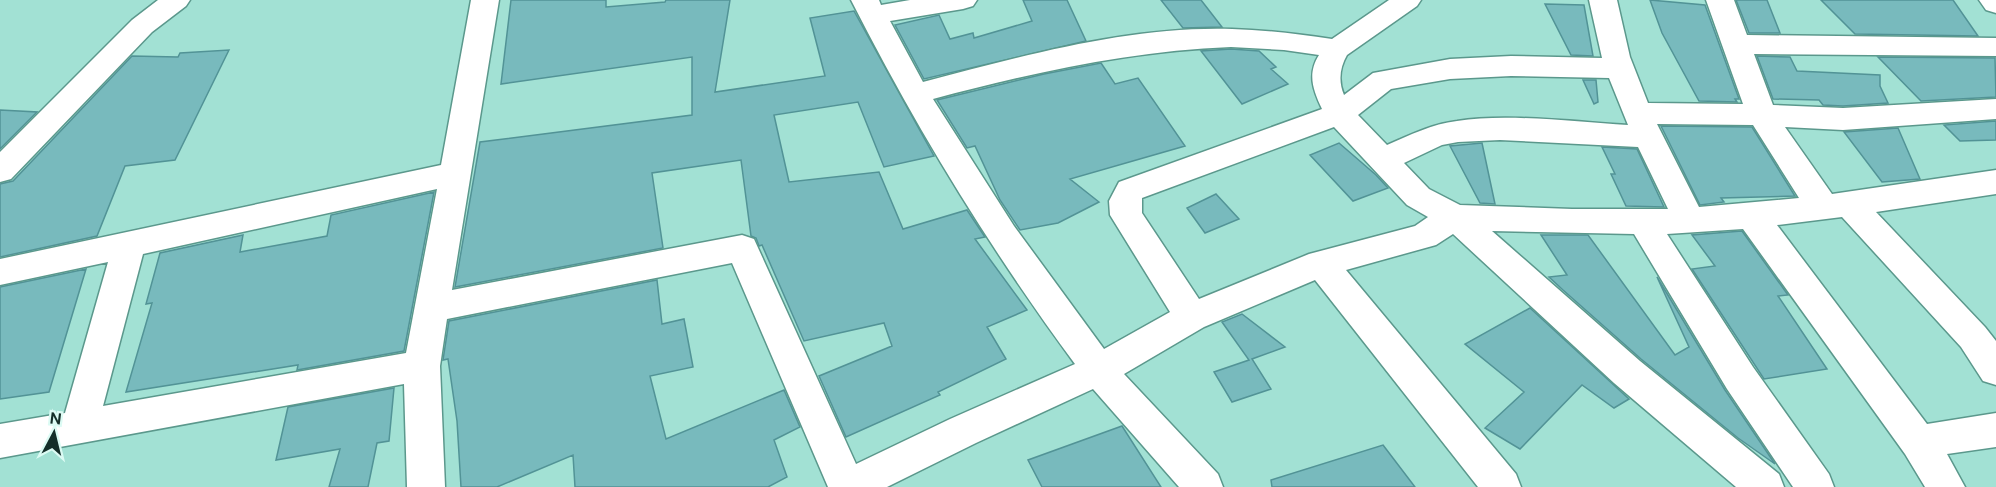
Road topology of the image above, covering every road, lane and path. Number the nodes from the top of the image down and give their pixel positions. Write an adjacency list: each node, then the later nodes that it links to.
1 (176, 0): 20 (street)
2 (485, 0): 21 (street)
3 (963, 0): 9 (street)
4 (1407, 0): 12 (street)
5 (1720, 0): 10 (street)
6 (1993, 0): 8 (street)
7 (1595, 1): 13 (street)
8 (1996, 4)
9 (869, 8): 14 (street)
10 (1735, 44): 11 (street); 17 (street)
11 (1996, 46)
12 (1337, 49): 14 (street); 16 (street)
13 (1619, 68): 16 (street); 18 (street)
14 (915, 94): 34 (street)
15 (1996, 109): 17 (street)
16 (1339, 114): 19 (street); 32 (street)
17 (1762, 116): 18 (street); 23 (street)
18 (1644, 125): 19 (street); 26 (street)
19 (1384, 159): 25 (street)
20 (0, 171)
21 (457, 173): 28 (street); 31 (street)
22 (1996, 182): 23 (street)
23 (1837, 205): 24 (street); 35 (street)
24 (1751, 215): 26 (street); 39 (street)
25 (1455, 218): 27 (street); 29 (street); 44 (street)
26 (1689, 219): 27 (street)
27 (1643, 222): 45 (street)
28 (129, 245): 30 (street); 36 (street)
29 (1321, 263): 32 (street); 43 (street)
30 (0, 272)
31 (433, 308): 33 (street); 40 (street)
32 (1192, 317): 34 (street)
33 (422, 366): 36 (street); 41 (street)
34 (1100, 370): 40 (street); 42 (street)
35 (1996, 370)
36 (79, 428): 38 (street)
37 (1996, 430): 39 (street)
38 (0, 441)
39 (1918, 442): 46 (street)
40 (861, 484)
41 (426, 487)
42 (1204, 487)
43 (1502, 487)
44 (1765, 487)
45 (1815, 487)
46 (1946, 487)

